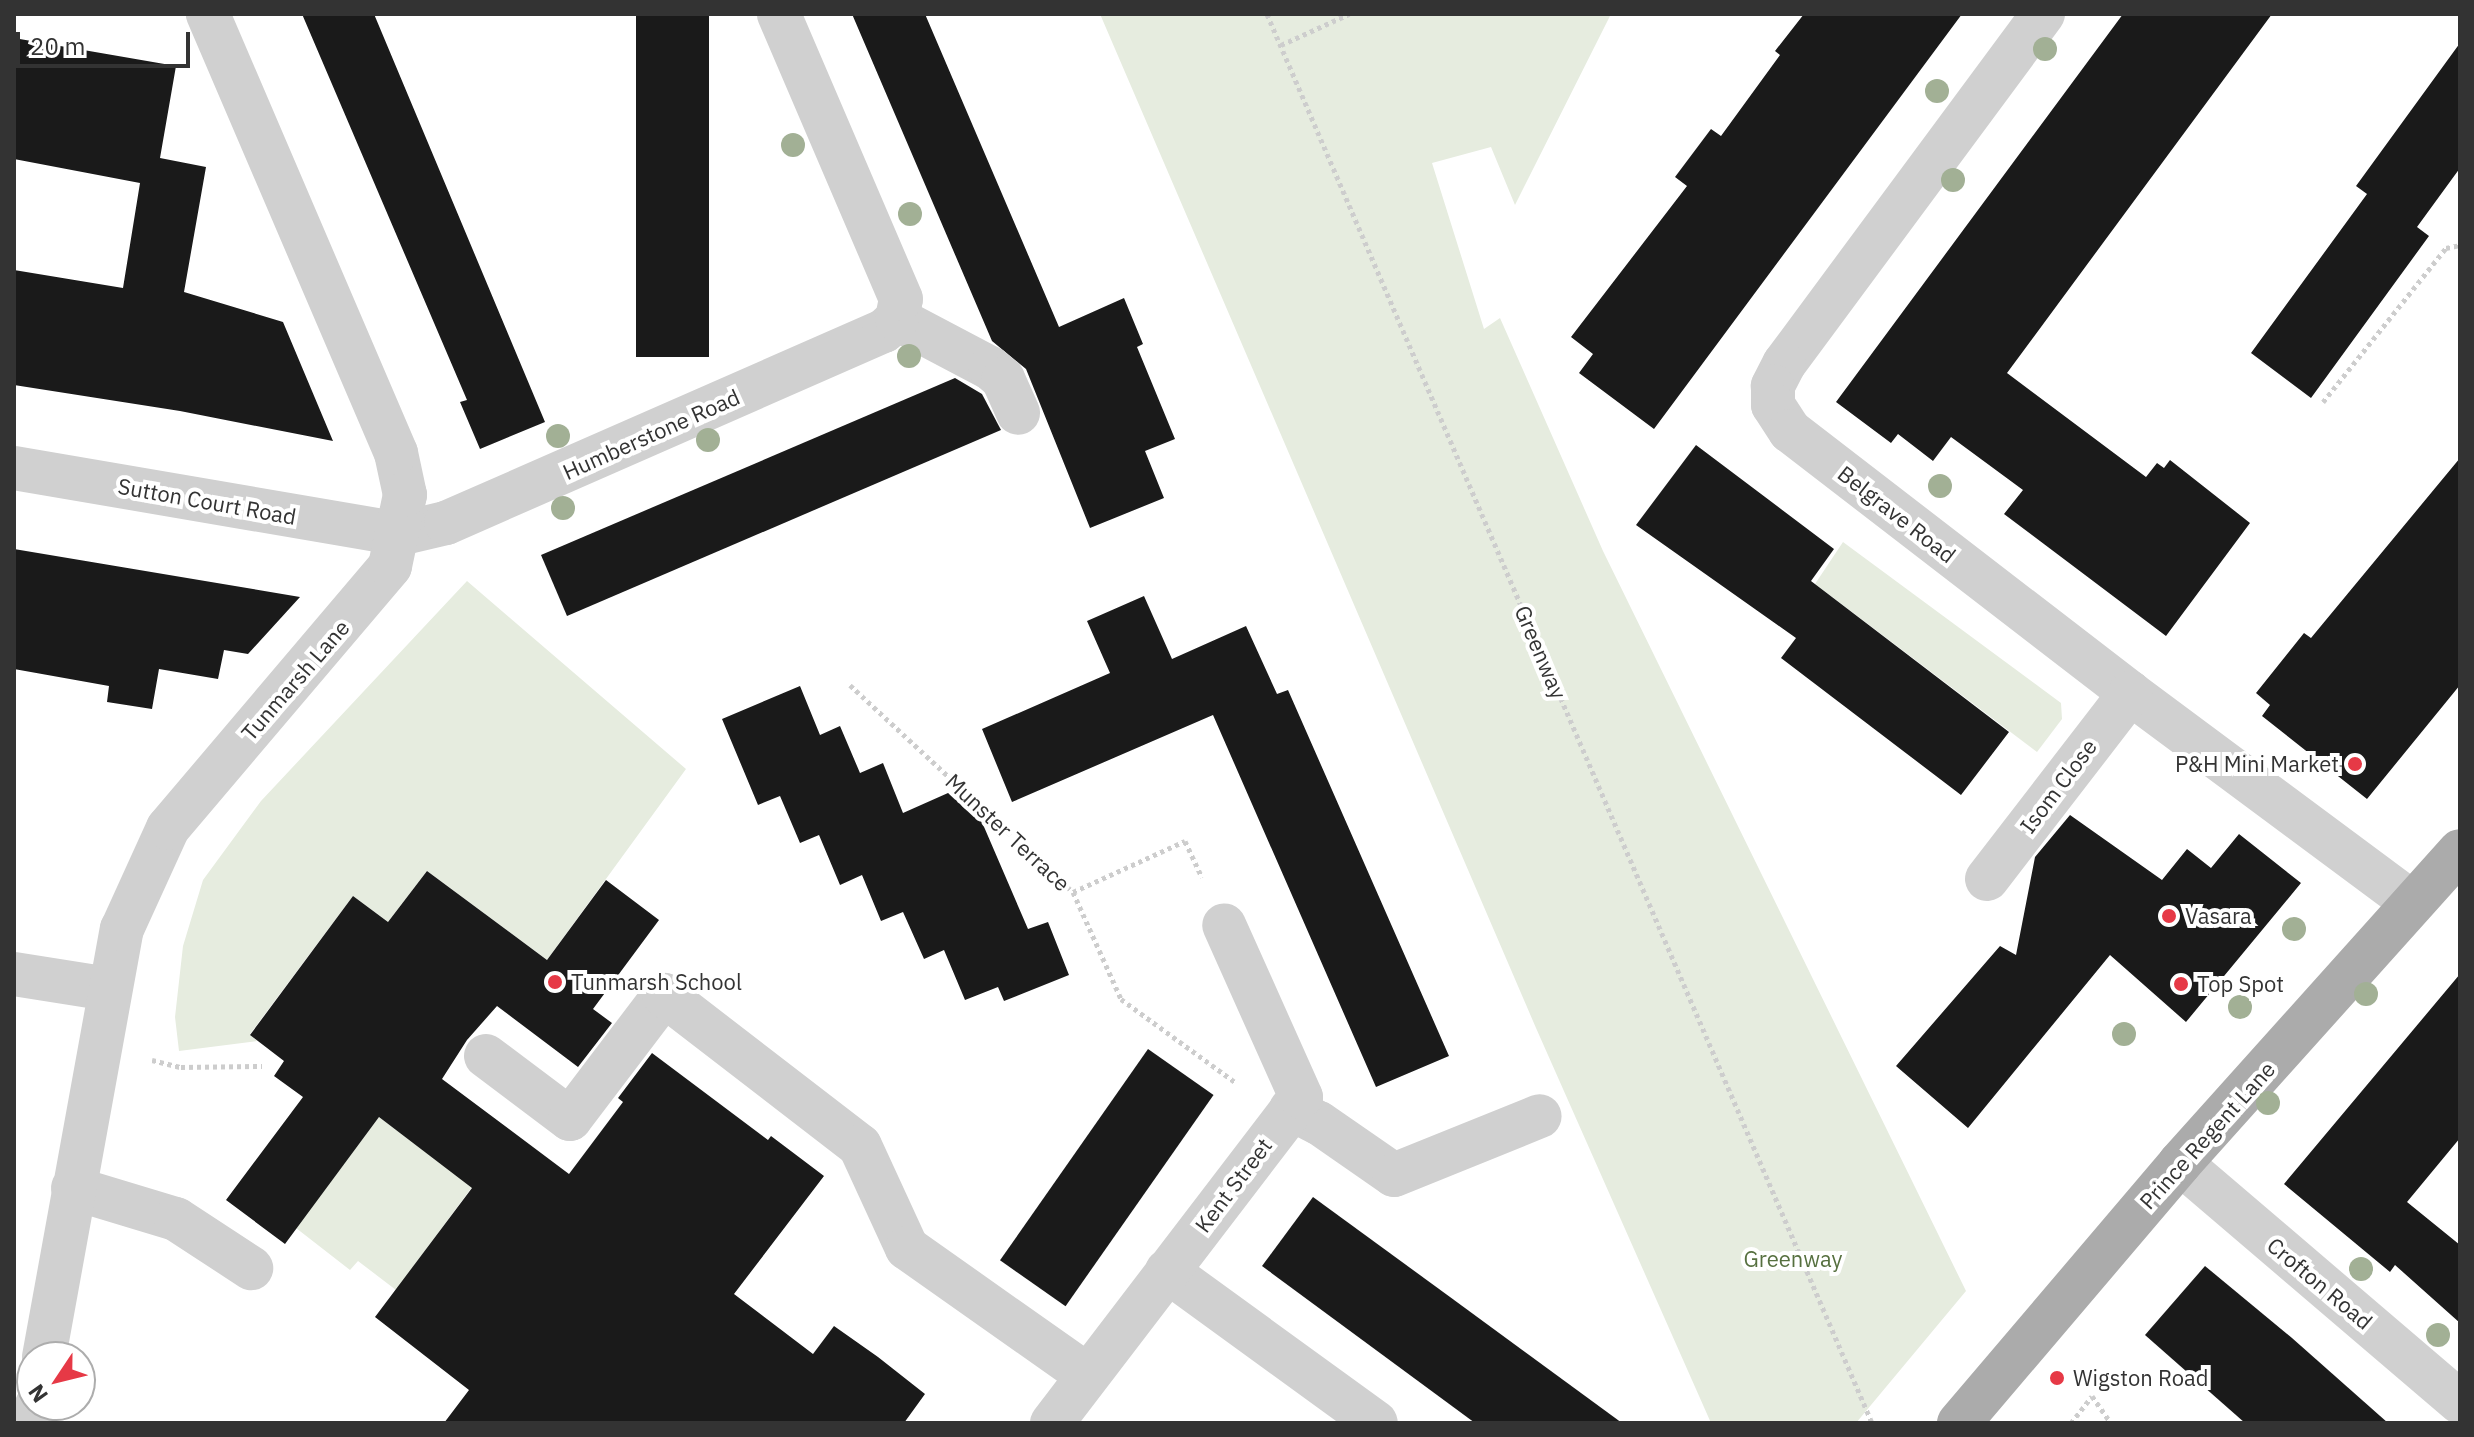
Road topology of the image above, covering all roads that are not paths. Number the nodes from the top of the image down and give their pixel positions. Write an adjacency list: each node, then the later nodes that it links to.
1 (208, 14): 7 (street, Tunmarsh Lane)
2 (779, 14): 4 (street)
3 (2043, 14): 8 (street, Belgrave Road)
4 (897, 319): 5 (street); 7 (street, Humberstone Road)
5 (1018, 413)
6 (14, 468): 7 (street, Sutton Court Road)
7 (399, 534): 14 (street, Tunmarsh Lane)
8 (2130, 693): 10 (street, Isom Close); 11 (street, Belgrave Road)
9 (2460, 851): 11 (main road, Prince Regent Lane)
10 (1987, 879)
11 (2413, 903): 18 (main road, Prince Regent Lane)
12 (1224, 925): 16 (street)
13 (14, 974): 14 (street)
14 (109, 989): 19 (street, Tunmarsh Lane)
15 (486, 1056): 23 (street)
16 (1288, 1113): 17 (street); 21 (street, Kent Street)
17 (1540, 1116)
18 (2180, 1163): 24 (street, Crofton Road); 27 (main road, Prince Regent Lane)
19 (73, 1188): 20 (street); 22 (street, Tunmarsh Lane)
20 (251, 1268)
21 (1167, 1271): 23 (street, Kent Street); 26 (street)
22 (47, 1341)
23 (1087, 1375): 25 (street, Kent Street)
24 (2460, 1402)
25 (1052, 1423)
26 (1376, 1423)
27 (1959, 1423)

